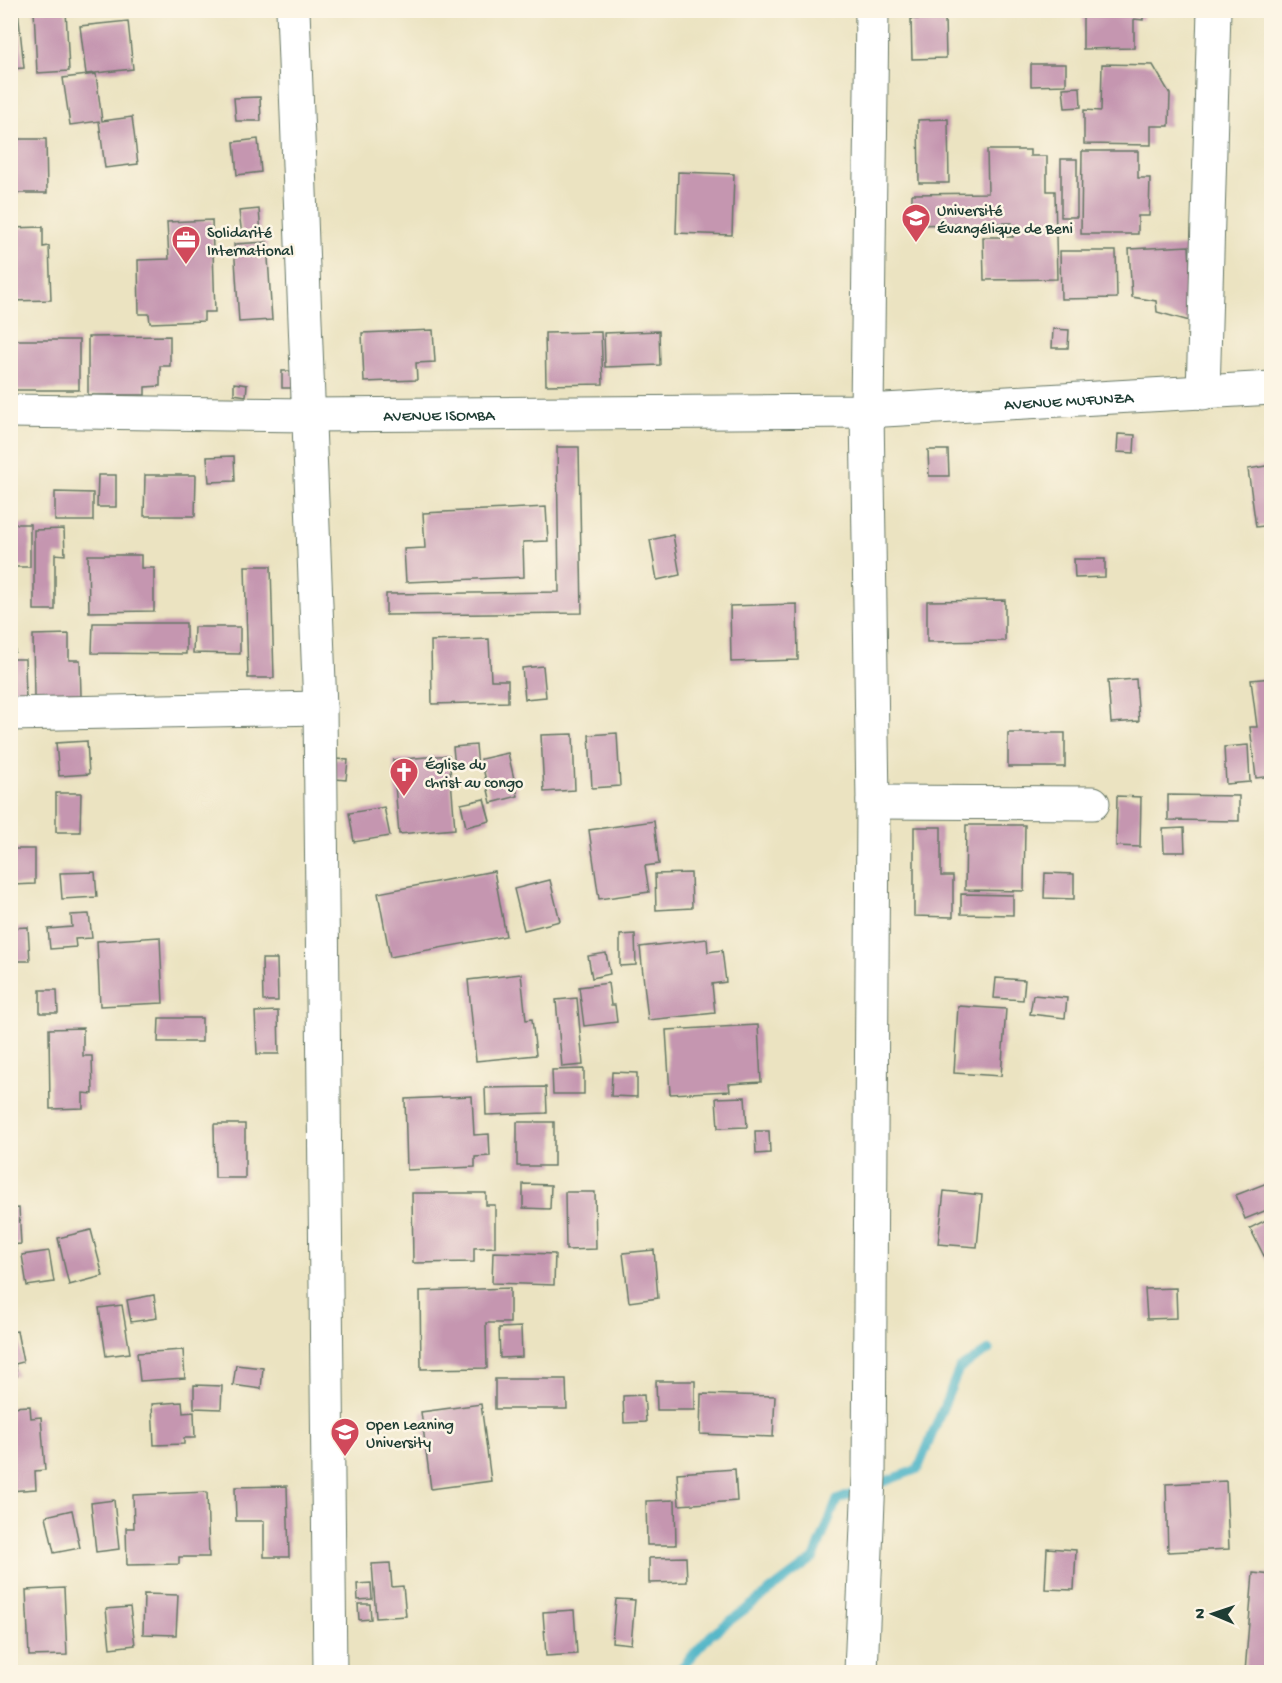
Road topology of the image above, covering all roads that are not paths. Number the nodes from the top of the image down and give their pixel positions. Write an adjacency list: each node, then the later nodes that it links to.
1 (293, 10): 8 (street)
2 (872, 10): 7 (street)
3 (1214, 10): 5 (street)
4 (1272, 388): 5 (street, AVENUE MUFUNZA)
5 (1203, 393): 7 (street, AVENUE MUFUNZA)
6 (10, 411): 8 (street, AVENUE ISOMBA)
7 (867, 411): 8 (street, AVENUE ISOMBA); 11 (street)
8 (308, 415): 9 (street)
9 (320, 708): 10 (street); 13 (street)
10 (10, 714)
11 (873, 802): 12 (street); 14 (street)
12 (1093, 803)
13 (330, 1672)
14 (861, 1672)

